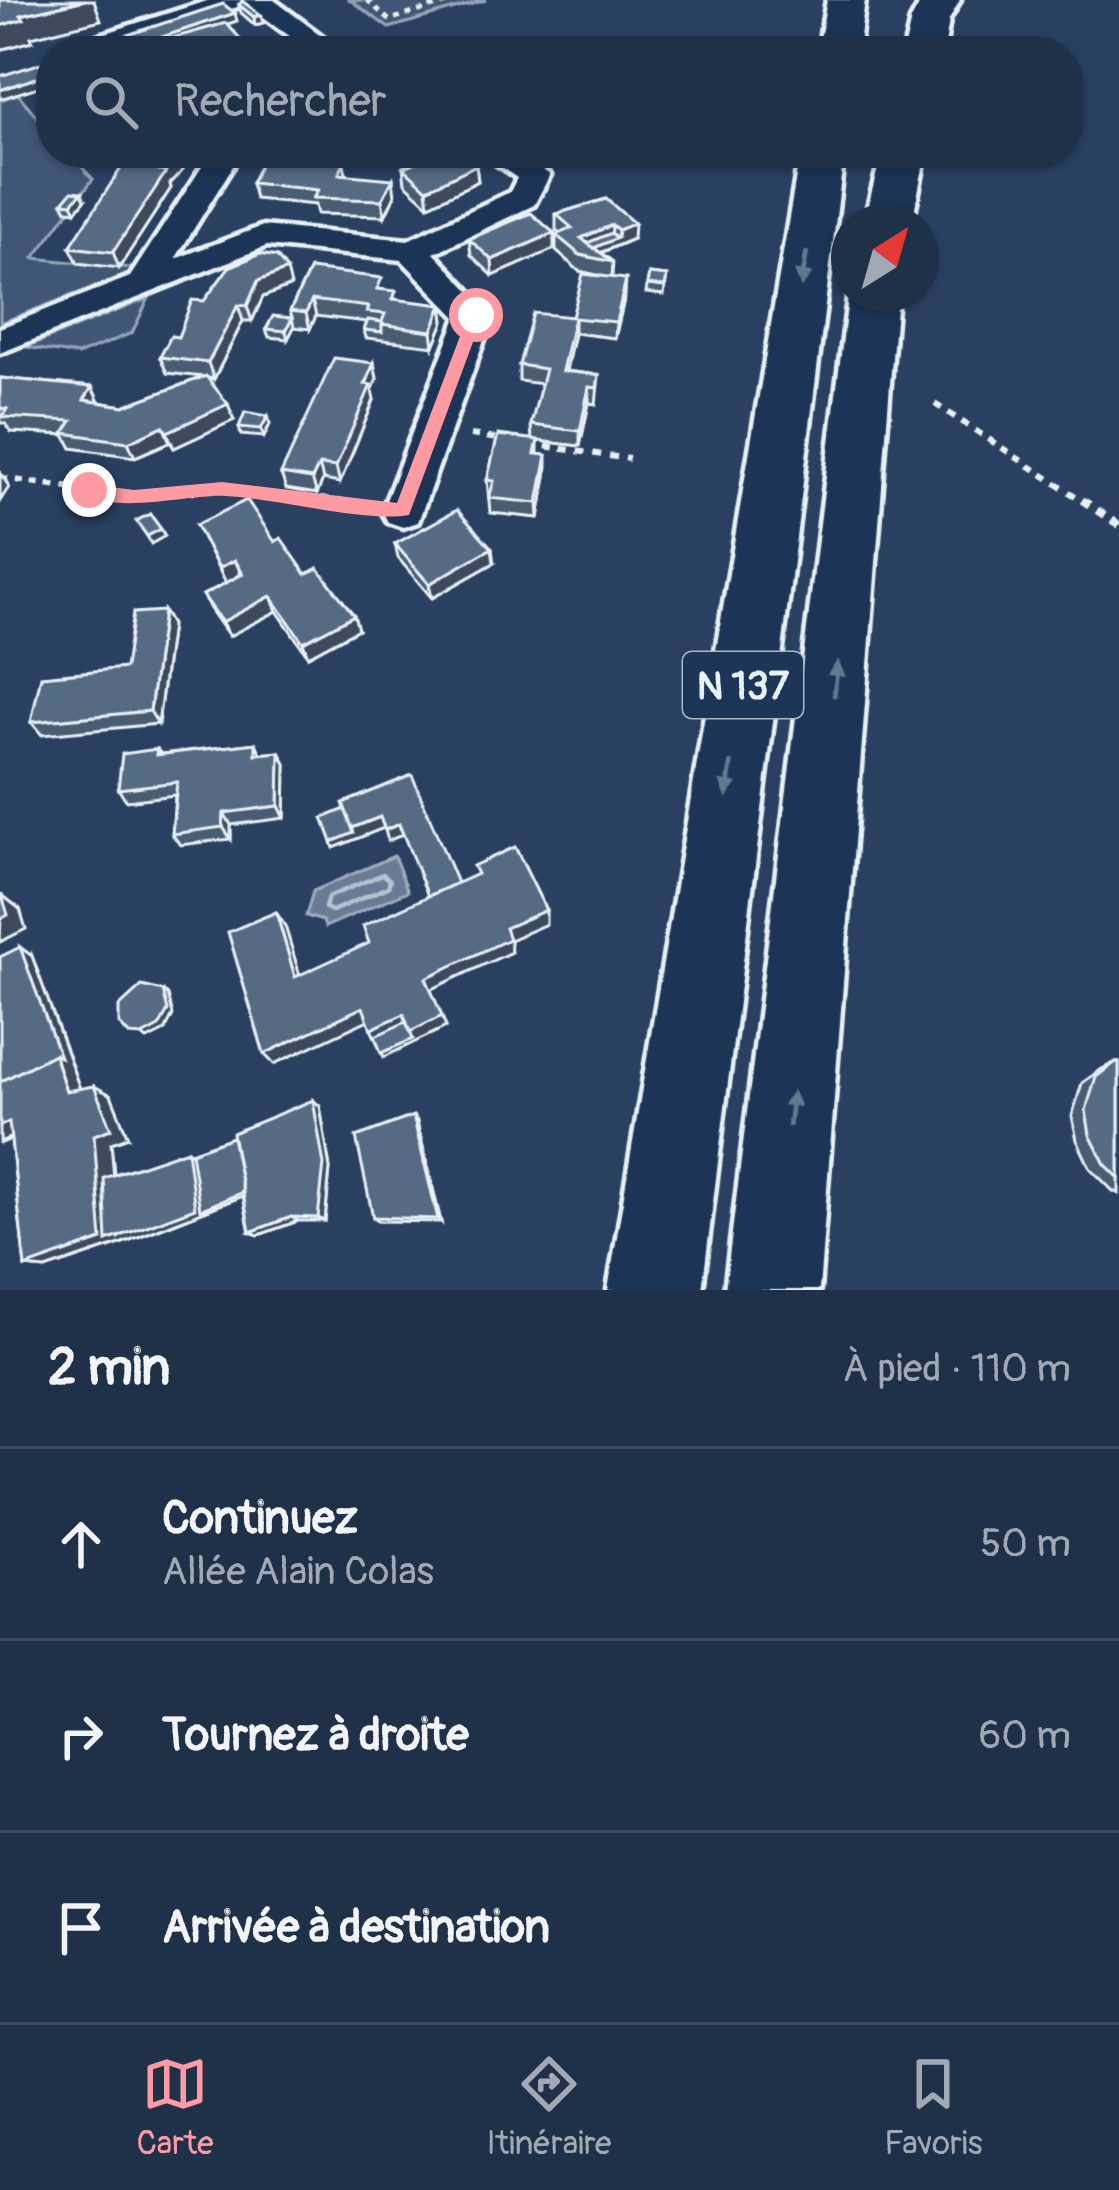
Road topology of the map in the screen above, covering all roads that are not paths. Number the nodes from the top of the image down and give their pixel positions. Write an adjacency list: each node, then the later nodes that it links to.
1 (236, 0): 5 (street)
2 (257, 0): 6 (street)
3 (896, 0): 7 (highway)
4 (941, 0): 8 (highway)
5 (124, 36)
6 (307, 36)
7 (893, 36)
8 (927, 36)
9 (217, 168): 19 (street)
10 (219, 168): 17 (street)
11 (522, 168): 18 (street)
12 (820, 168): 23 (highway, N 137, one-way to 23)
13 (882, 168): 15 (highway)
14 (901, 168): 16 (highway)
15 (879, 204)
16 (892, 204)
17 (263, 236): 18 (street); 19 (street)
18 (412, 251): 22 (street)
19 (142, 284): 21 (street)
20 (870, 312): 24 (highway, N 137, one-way to 20)
21 (0, 341)
22 (403, 511)
23 (661, 1254)
24 (775, 1258)

